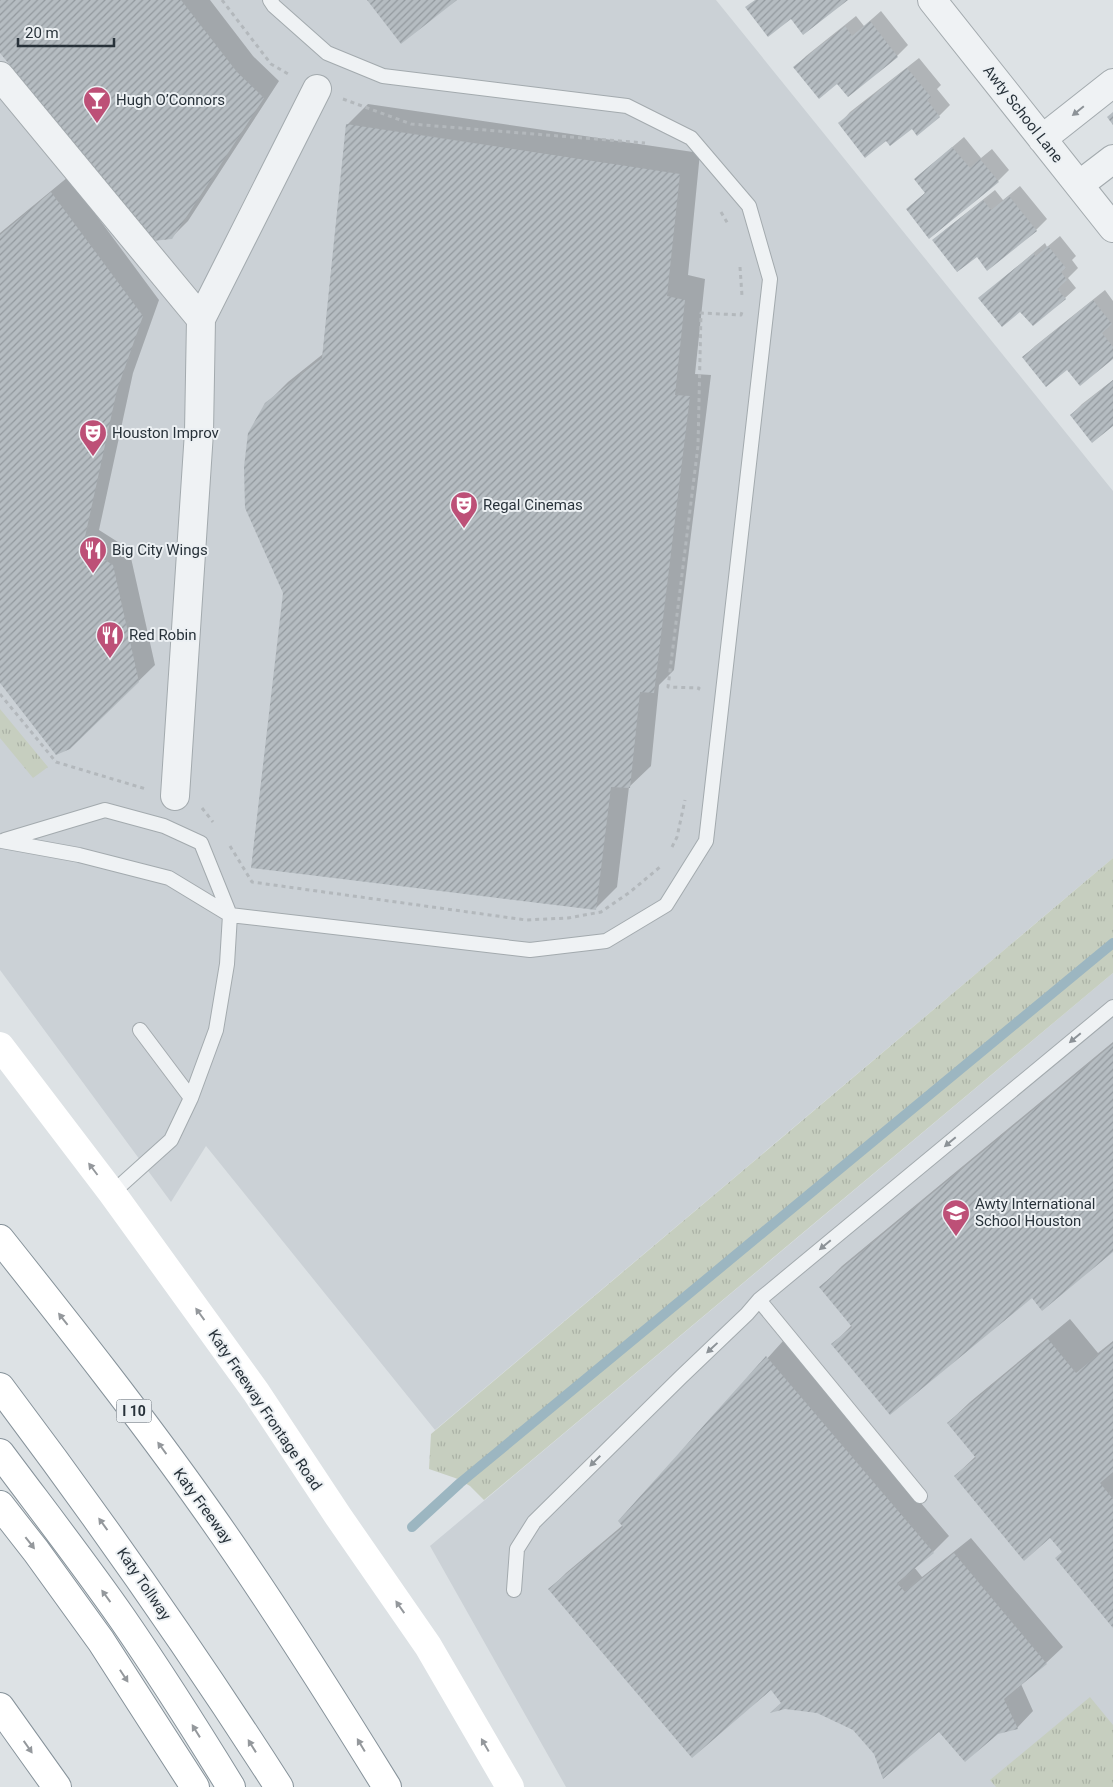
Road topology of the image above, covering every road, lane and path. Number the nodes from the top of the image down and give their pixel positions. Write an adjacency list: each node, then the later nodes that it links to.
1 (222, 0): 6 (path)
2 (270, 0): 26 (lane)
3 (932, 0): 7 (street, Awty School Lane)
4 (0, 76): 17 (street)
5 (1113, 83): 7 (street, one-way to 7)
6 (317, 89): 8 (path); 17 (street)
7 (1042, 139): 10 (street, Awty School Lane)
8 (655, 143)
9 (1113, 159): 10 (street)
10 (1079, 185): 13 (street, Awty School Lane)
11 (719, 209): 12 (path)
12 (729, 226)
13 (1113, 228)
14 (740, 260): 15 (path)
15 (743, 298)
16 (743, 307): 19 (path)
17 (201, 319): 21 (street)
18 (0, 694): 21 (path)
19 (698, 698)
20 (686, 792): 24 (path)
21 (175, 796): 22 (path)
22 (215, 824)
23 (226, 840): 25 (path)
24 (669, 852)
25 (662, 866)
26 (230, 915): 26 (lane); 30 (lane)
27 (1113, 1007): 33 (lane, one-way to 33)
28 (140, 1030): 30 (lane)
29 (0, 1046): 31 (main road, Katy Freeway Frontage Road, one-way to 29)
30 (191, 1098): 31 (lane)
31 (112, 1193): 45 (main road, Katy Freeway Frontage Road, one-way to 31)
32 (0, 1239): 44 (main road, Katy Freeway / I 10, one-way to 32)
33 (759, 1300): 36 (lane); 38 (lane, one-way to 38)
34 (0, 1387): 43 (main road, Katy Tollway, one-way to 34)
35 (0, 1453): 42 (main road, one-way to 35)
36 (920, 1496)
37 (0, 1505): 41 (main road, one-way to 41)
38 (514, 1590)
39 (0, 1707): 40 (main road, one-way to 40)
40 (57, 1787)
41 (195, 1787)
42 (231, 1787)
43 (278, 1787)
44 (386, 1787)
45 (510, 1787)

